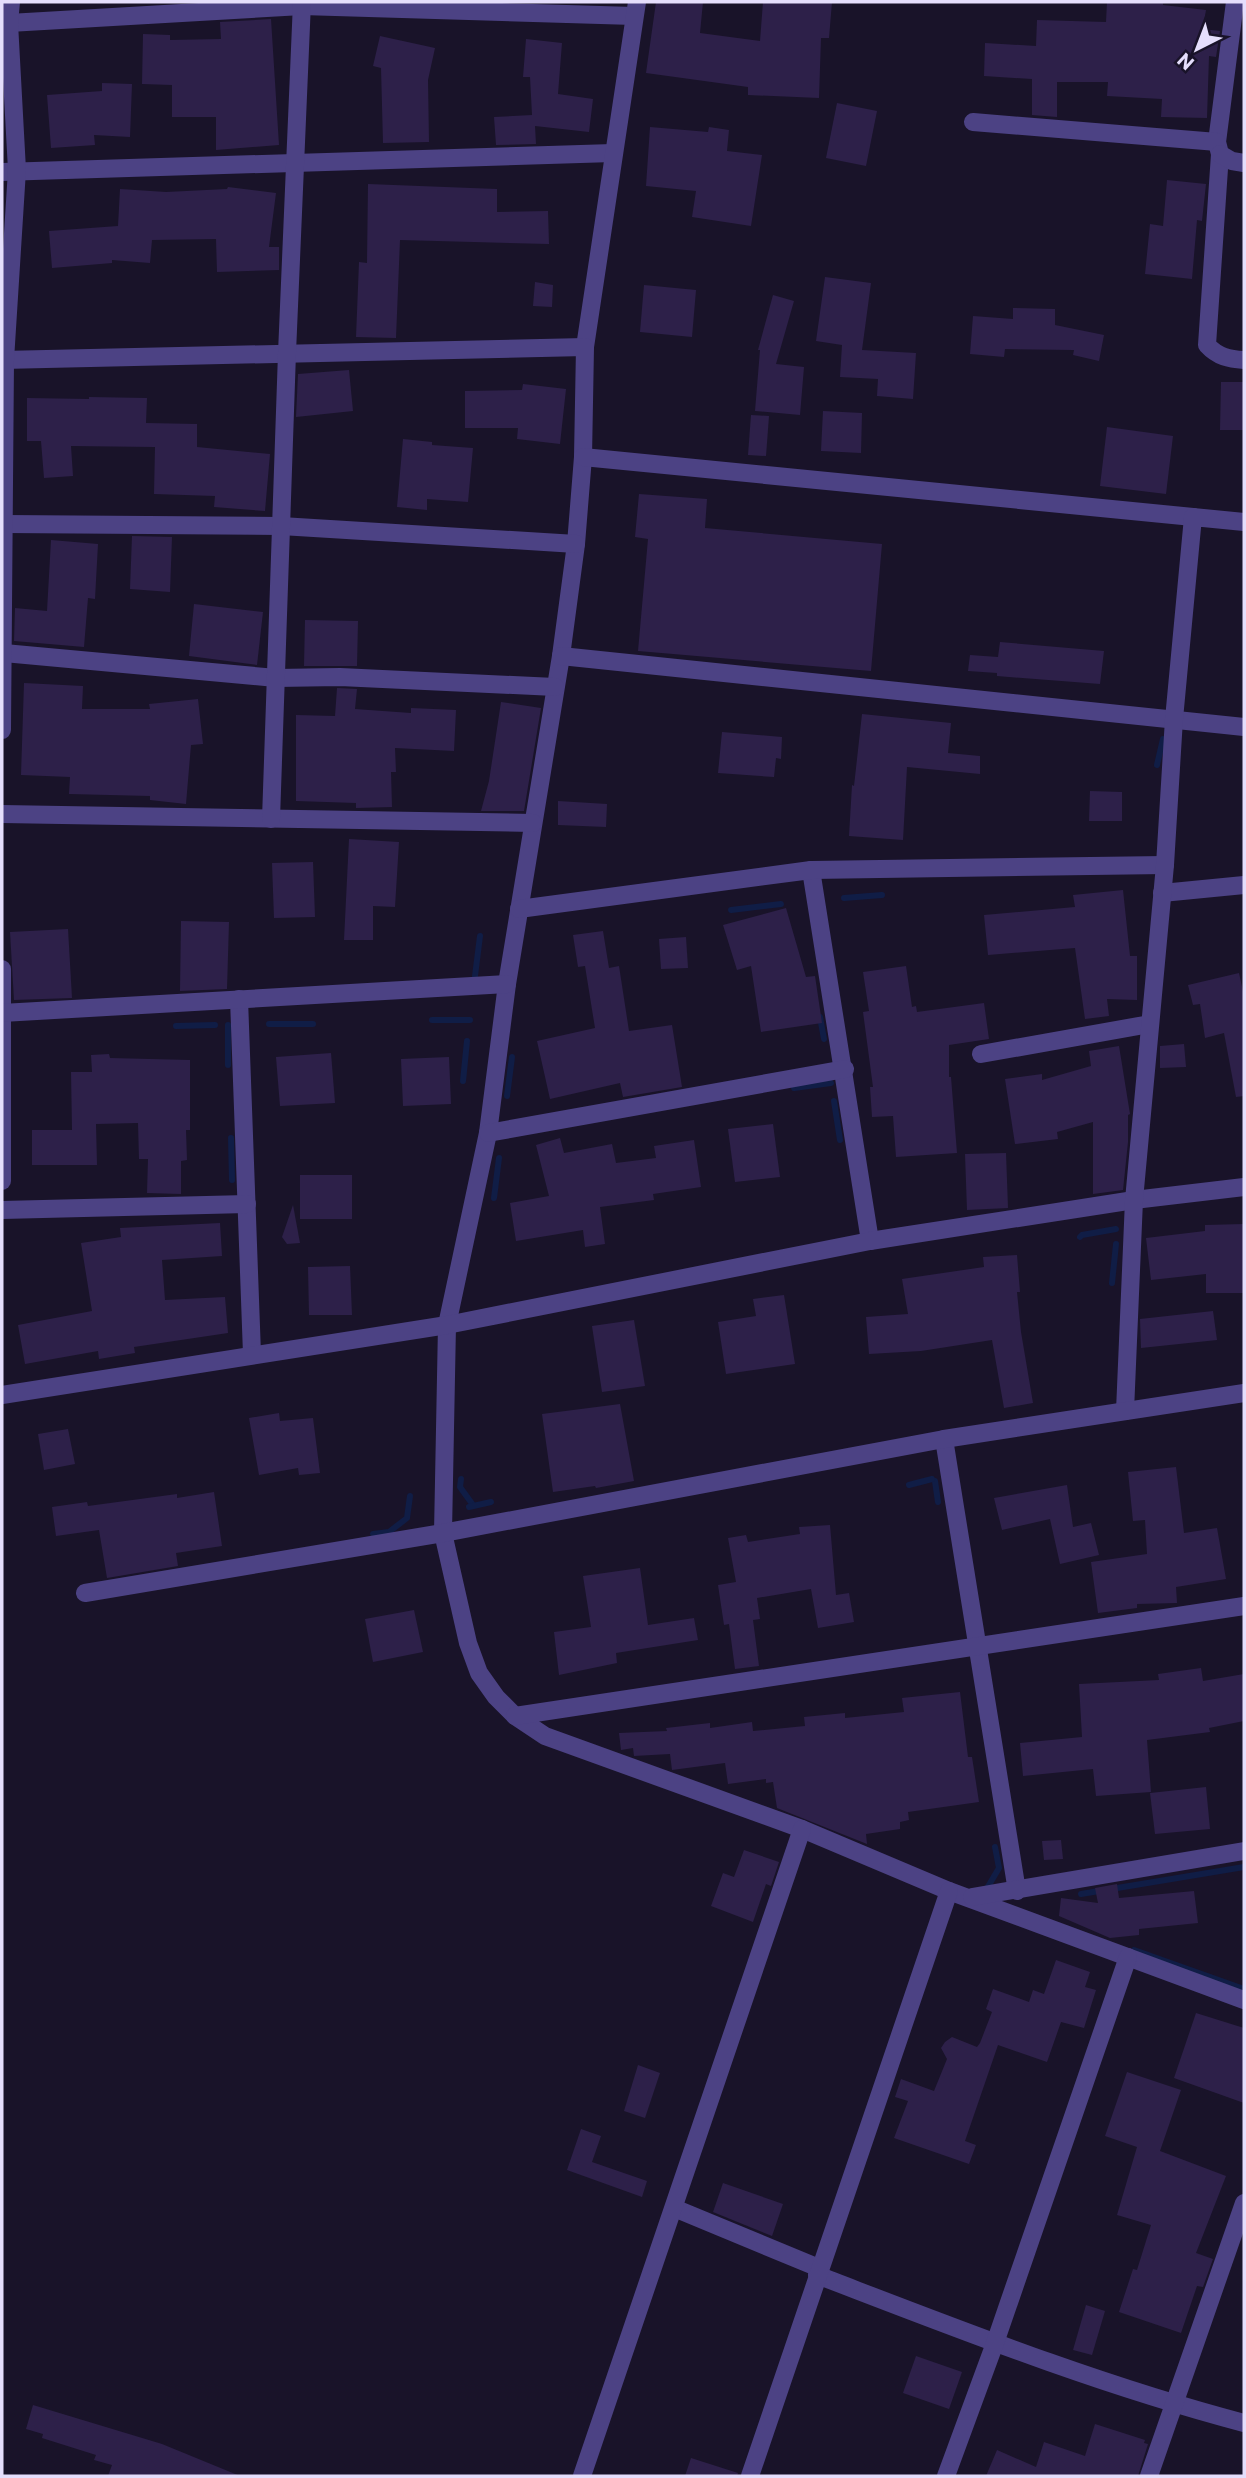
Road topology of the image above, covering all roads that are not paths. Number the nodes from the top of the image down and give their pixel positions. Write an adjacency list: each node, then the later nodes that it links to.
1 (11, 2): 5 (street)
2 (1236, 2): 7 (street)
3 (302, 4): 4 (street); 5 (street); 9 (street)
4 (635, 9): 8 (street)
5 (9, 23): 11 (street)
6 (973, 122): 7 (street)
7 (1219, 148): 10 (street); 15 (street)
8 (612, 153): 9 (street); 12 (street)
9 (296, 162): 11 (street); 13 (street)
10 (1244, 163)
11 (9, 171): 14 (street)
12 (585, 347): 13 (street); 16 (street)
13 (287, 353): 14 (street); 20 (street)
14 (3, 360): 19 (street)
15 (1244, 360)
16 (583, 457): 17 (street); 21 (street)
17 (1193, 517): 18 (street); 26 (street)
18 (1244, 522)
19 (4, 524): 20 (street); 22 (street)
20 (281, 526): 21 (street); 24 (street)
21 (576, 544): 23 (street)
22 (4, 653): 24 (street); 28 (street)
23 (561, 656): 25 (street); 26 (street)
24 (276, 678): 25 (street); 30 (street)
25 (555, 687): 31 (street)
26 (1174, 719): 27 (street); 32 (street)
27 (1244, 727)
28 (2, 730)
29 (2, 814): 30 (street)
30 (271, 819): 31 (street)
31 (533, 823): 36 (street)
32 (1165, 865): 33 (street); 35 (street)
33 (811, 870): 36 (street); 43 (street)
34 (1244, 885): 35 (street)
35 (1162, 893): 41 (street)
36 (519, 909): 38 (street)
37 (2, 969): 40 (street)
38 (507, 984): 39 (street); 44 (street)
39 (239, 999): 40 (street); 48 (street)
40 (2, 1013): 45 (street)
41 (1150, 1024): 42 (street); 47 (street)
42 (981, 1054)
43 (845, 1069): 44 (street); 50 (street)
44 (488, 1133): 51 (street)
45 (2, 1181)
46 (1244, 1187): 47 (street)
47 (1134, 1200): 50 (street); 55 (street)
48 (247, 1204): 49 (street); 52 (street)
49 (2, 1210)
50 (870, 1241): 51 (street)
51 (447, 1325): 52 (street); 57 (street)
52 (252, 1354): 54 (street)
53 (1244, 1394): 55 (street)
54 (2, 1395)
55 (1125, 1411): 56 (street)
56 (944, 1439): 57 (street); 60 (street)
57 (443, 1533): 58 (street); 61 (street)
58 (85, 1593)
59 (1244, 1606): 60 (street)
60 (979, 1646): 61 (street); 65 (street)
61 (515, 1716): 62 (street)
62 (802, 1829): 64 (street); 70 (street)
63 (1244, 1851): 65 (street)
64 (949, 1891): 66 (street); 71 (street)
65 (1017, 1891): 66 (street)
66 (968, 1898): 67 (street)
67 (1128, 1957): 68 (street); 72 (street)
68 (1244, 2000)
69 (1244, 2203): 73 (street)
70 (674, 2208): 71 (street); 75 (street)
71 (818, 2272): 72 (street); 76 (street)
72 (995, 2343): 73 (street); 77 (street)
73 (1175, 2405): 74 (street); 78 (street)
74 (1244, 2423)
75 (582, 2476)
76 (750, 2476)
77 (946, 2476)
78 (1149, 2476)

